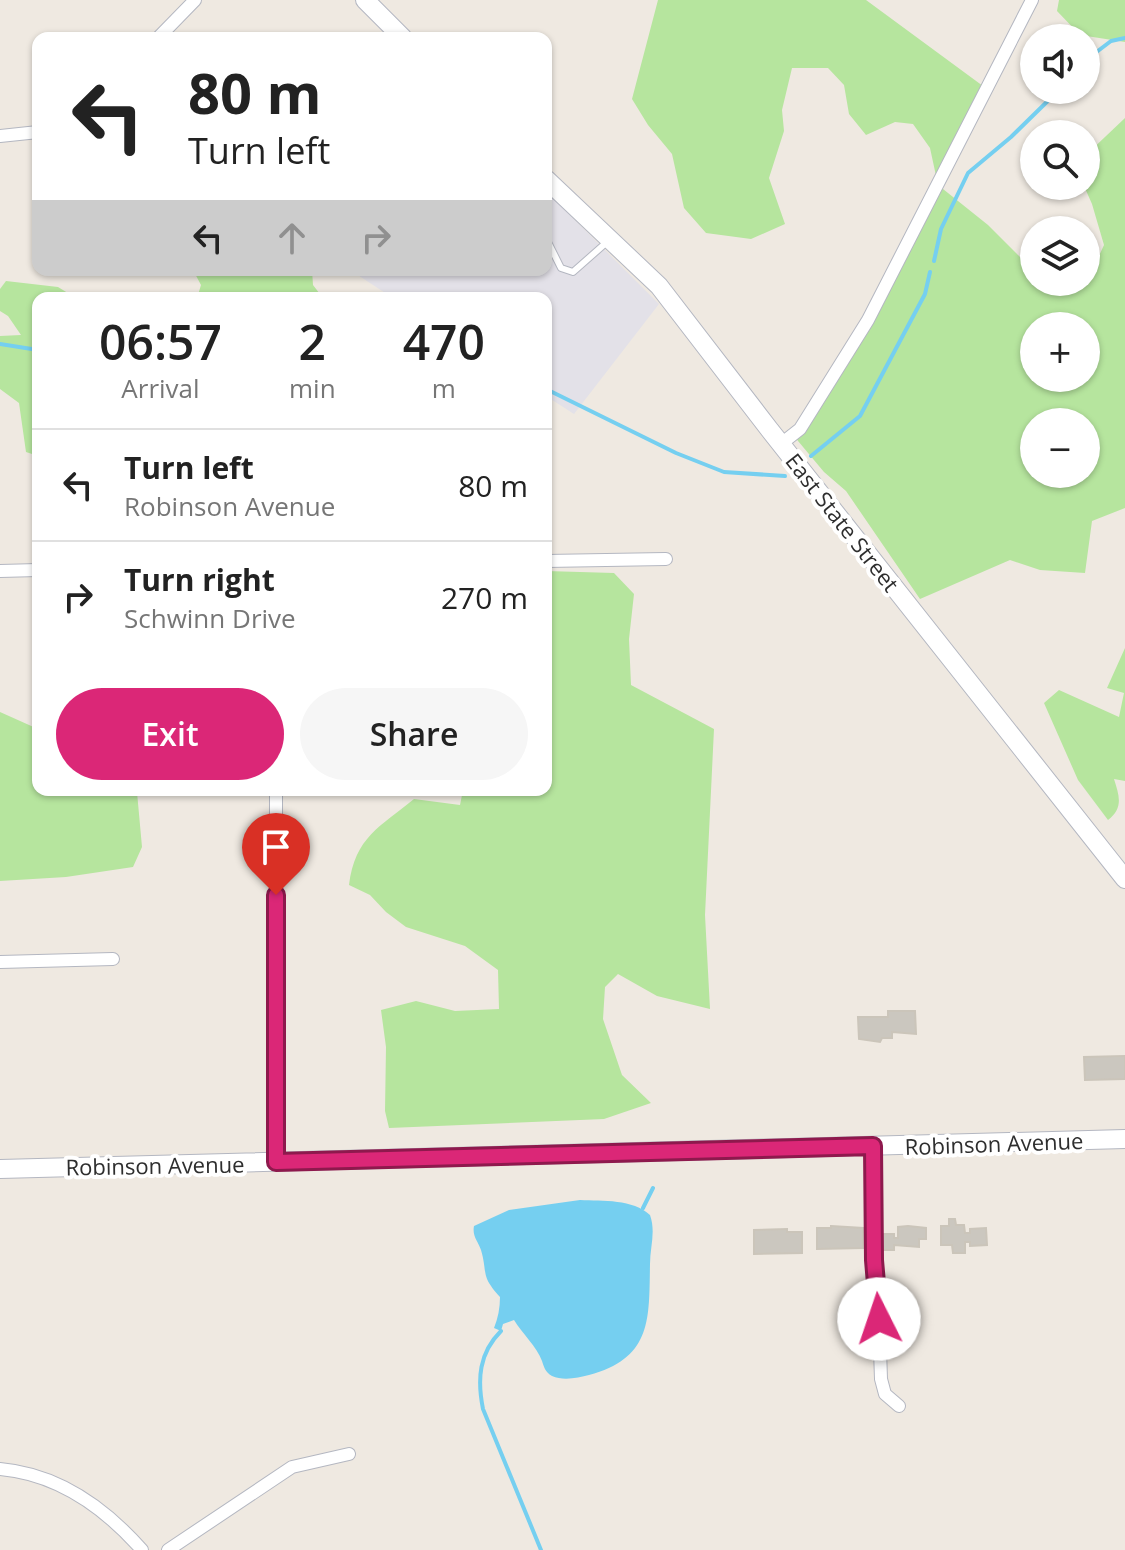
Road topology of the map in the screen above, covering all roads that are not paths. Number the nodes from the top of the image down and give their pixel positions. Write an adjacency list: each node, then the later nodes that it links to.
1 (195, 0): 4 (street)
2 (365, 0): 5 (main road)
3 (1032, 0): 11 (street)
4 (164, 32)
5 (397, 32)
6 (32, 133): 7 (street)
7 (0, 136)
8 (552, 185): 9 (main road, East State Street)
9 (609, 240): 10 (lane); 11 (main road, East State Street)
10 (552, 250)
11 (781, 444): 17 (main road, East State Street)
12 (666, 559): 13 (street)
13 (552, 561)
14 (32, 570): 15 (street)
15 (0, 571)
16 (276, 796): 22 (street)
17 (1125, 879)
18 (113, 959): 19 (street)
19 (0, 962)
20 (1125, 1139): 21 (main road, Robinson Avenue)
21 (873, 1146): 22 (main road, Robinson Avenue); 24 (street)
22 (276, 1162): 23 (main road, Robinson Avenue)
23 (0, 1169)
24 (899, 1406)
25 (349, 1454): 28 (street)
26 (0, 1469): 27 (street)
27 (142, 1550)
28 (168, 1550)

